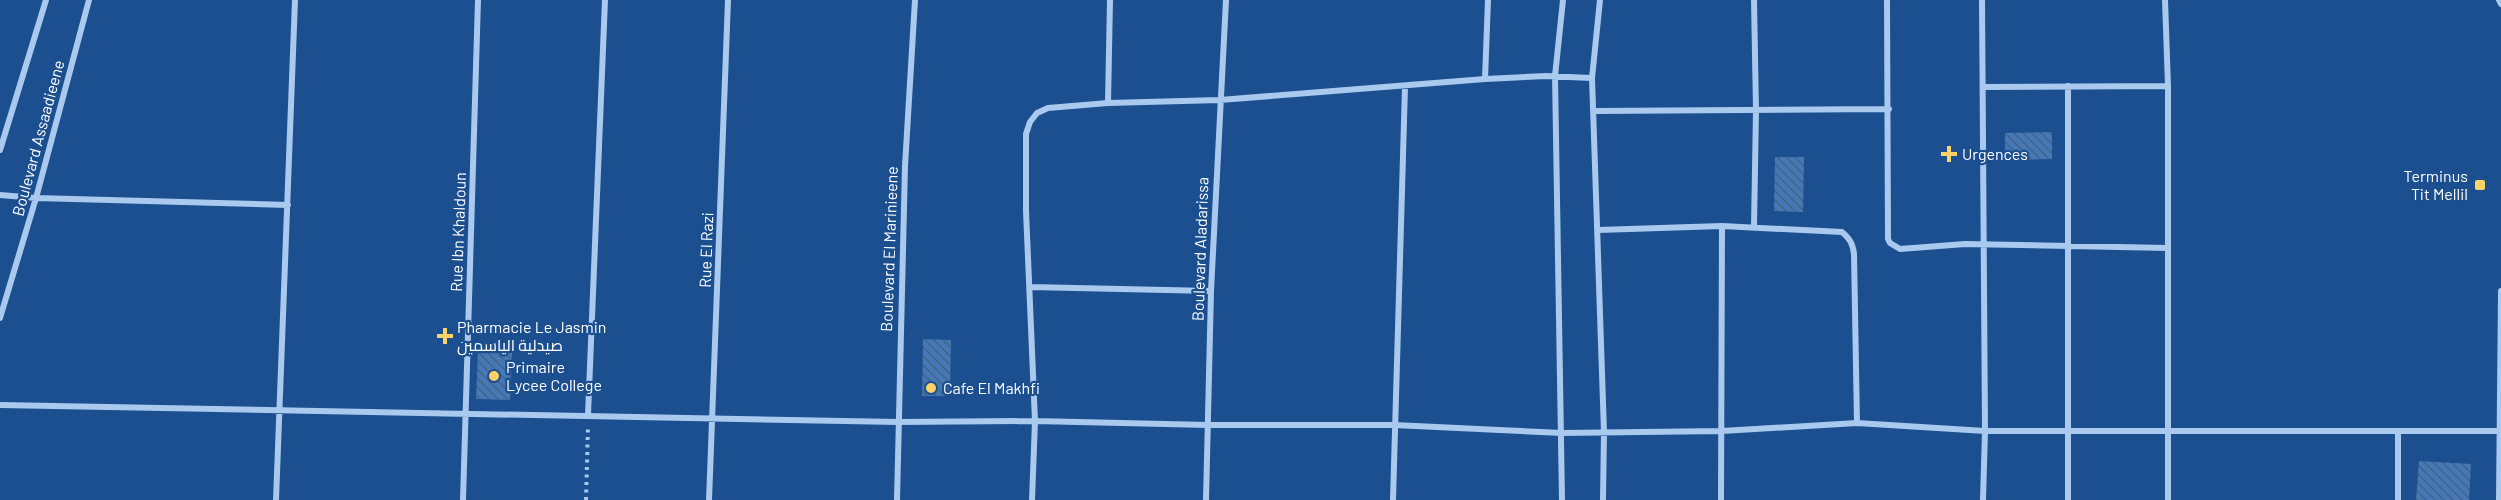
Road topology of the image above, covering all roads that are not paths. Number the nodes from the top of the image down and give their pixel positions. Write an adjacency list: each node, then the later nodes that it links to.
1 (46, 0): 29 (street, Boulevard Assaadieene)
2 (89, 0): 31 (street, Boulevard Assaadieene)
3 (295, 0): 32 (street)
4 (478, 0): 45 (street, Rue Ibn Khaldoun)
5 (604, 0): 46 (street)
6 (728, 0): 47 (street, Rue El Razi)
7 (915, 0): 49 (street, Boulevard El Marinieene)
8 (1110, 0): 25 (street)
9 (1226, 0): 24 (street, Boulevard Aladarissa)
10 (1488, 0): 19 (street)
11 (1563, 0): 17 (street)
12 (1600, 0): 18 (street)
13 (1754, 0): 27 (street)
14 (1887, 0): 26 (street)
15 (1982, 0): 23 (street)
16 (2165, 0): 21 (street)
17 (1555, 76): 18 (street); 19 (street); 60 (street)
18 (1592, 78): 28 (street)
19 (1485, 79): 22 (street)
20 (2068, 86): 21 (street); 23 (street); 37 (street)
21 (2168, 86): 38 (street)
22 (1405, 87): 24 (street); 52 (street)
23 (1983, 87): 36 (street)
24 (1220, 100): 25 (street); 40 (street, Boulevard Aladarissa)
25 (1108, 104): 39 (street)
26 (1889, 109): 27 (street); 36 (street)
27 (1756, 110): 28 (street); 34 (street)
28 (1595, 111): 35 (street)
29 (0, 150)
30 (0, 195): 31 (street)
31 (36, 198): 32 (street); 42 (street, Boulevard Assaadieene)
32 (288, 205): 44 (street)
33 (1722, 226): 34 (street); 35 (street); 53 (street)
34 (1754, 226): 50 (street)
35 (1598, 230): 56 (street)
36 (1984, 244): 37 (street); 54 (street)
37 (2068, 246): 38 (street); 57 (street)
38 (2168, 248): 58 (street)
39 (1030, 287): 40 (street); 48 (street)
40 (1211, 291): 51 (street, Boulevard Aladarissa)
41 (2501, 291): 55 (street)
42 (0, 318)
43 (0, 405): 44 (street)
44 (280, 410): 45 (street); 61 (street)
45 (466, 413): 46 (street); 62 (street, Rue Ibn Khaldoun)
46 (588, 415): 47 (street)
47 (713, 417): 49 (street); 63 (street, Rue El Razi)
48 (1035, 421): 49 (street); 51 (street); 65 (street)
49 (898, 422): 64 (street, Boulevard El Marinieene)
50 (1857, 423): 53 (street); 54 (street)
51 (1208, 425): 52 (street); 66 (street, Boulevard Aladarissa)
52 (1394, 425): 60 (street); 67 (street)
53 (1722, 431): 56 (street); 70 (street)
54 (1985, 431): 57 (street); 71 (street)
55 (2500, 431): 59 (street); 75 (street)
56 (1604, 432): 60 (street); 69 (street)
57 (2070, 432): 58 (street); 72 (street)
58 (2168, 432): 59 (street); 73 (street)
59 (2398, 432): 74 (street)
60 (1562, 433): 68 (street)
61 (276, 500)
62 (463, 500)
63 (710, 500)
64 (897, 500)
65 (1032, 500)
66 (1206, 500)
67 (1393, 500)
68 (1562, 500)
69 (1604, 500)
70 (1721, 500)
71 (1983, 500)
72 (2068, 500)
73 (2168, 500)
74 (2398, 500)
75 (2499, 500)

